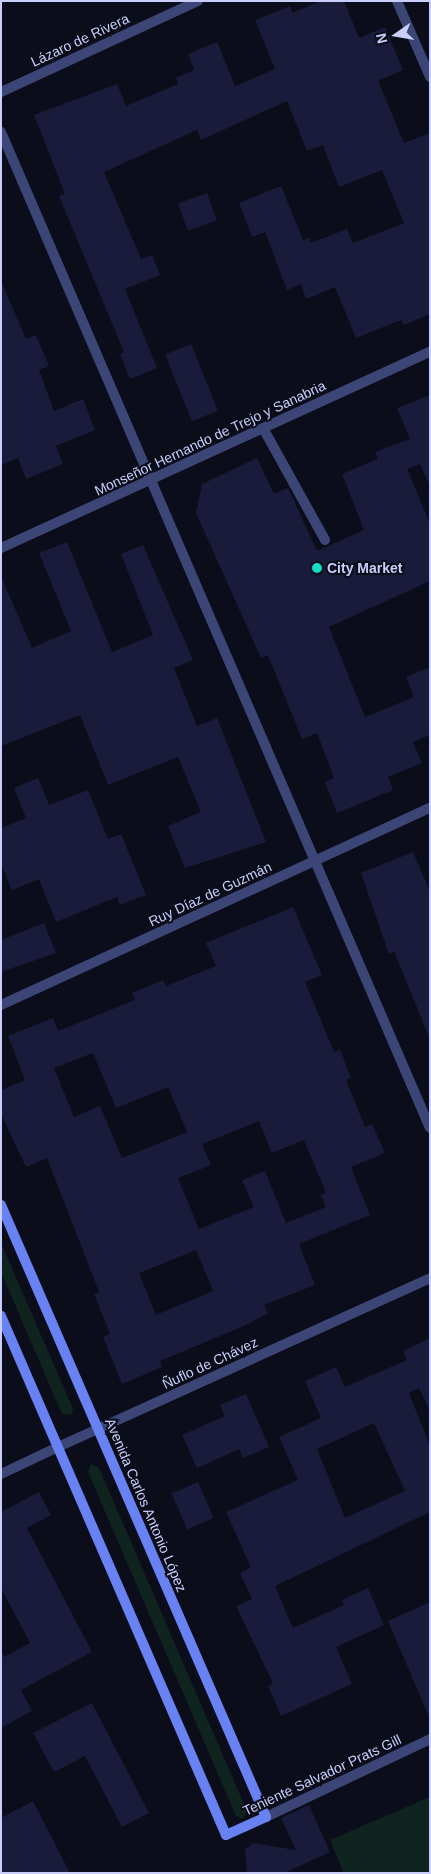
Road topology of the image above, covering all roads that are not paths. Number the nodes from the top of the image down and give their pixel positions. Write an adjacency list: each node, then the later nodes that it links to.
1 (198, 1): 4 (street, Lázaro de Rivera)
2 (397, 1): 3 (street)
3 (430, 77)
4 (1, 92)
5 (1, 132): 8 (street)
6 (430, 352): 7 (street, Monseñor Hernando de Trejo y Sanabria)
7 (264, 428): 8 (street, Monseñor Hernando de Trejo y Sanabria); 9 (street)
8 (151, 480): 10 (street, Monseñor Hernando de Trejo y Sanabria); 12 (street)
9 (325, 540)
10 (1, 548)
11 (430, 808): 12 (street, Ruy Díaz de Guzmán)
12 (315, 861): 13 (street, Ruy Díaz de Guzmán); 14 (street)
13 (1, 1005)
14 (430, 1128)
15 (1, 1205): 18 (main road, Avenida Carlos Antonio López)
16 (430, 1278): 18 (street, Ñuflo de Chávez)
17 (1, 1316): 19 (main road)
18 (98, 1429): 19 (street, Ñuflo de Chávez); 22 (main road, Avenida Carlos Antonio López)
19 (58, 1447): 20 (street, Ñuflo de Chávez); 22 (main road, Teniente Salvador Prats Gill)
20 (1, 1474)
21 (430, 1740): 22 (street, Teniente Salvador Prats Gill)
22 (266, 1817)

